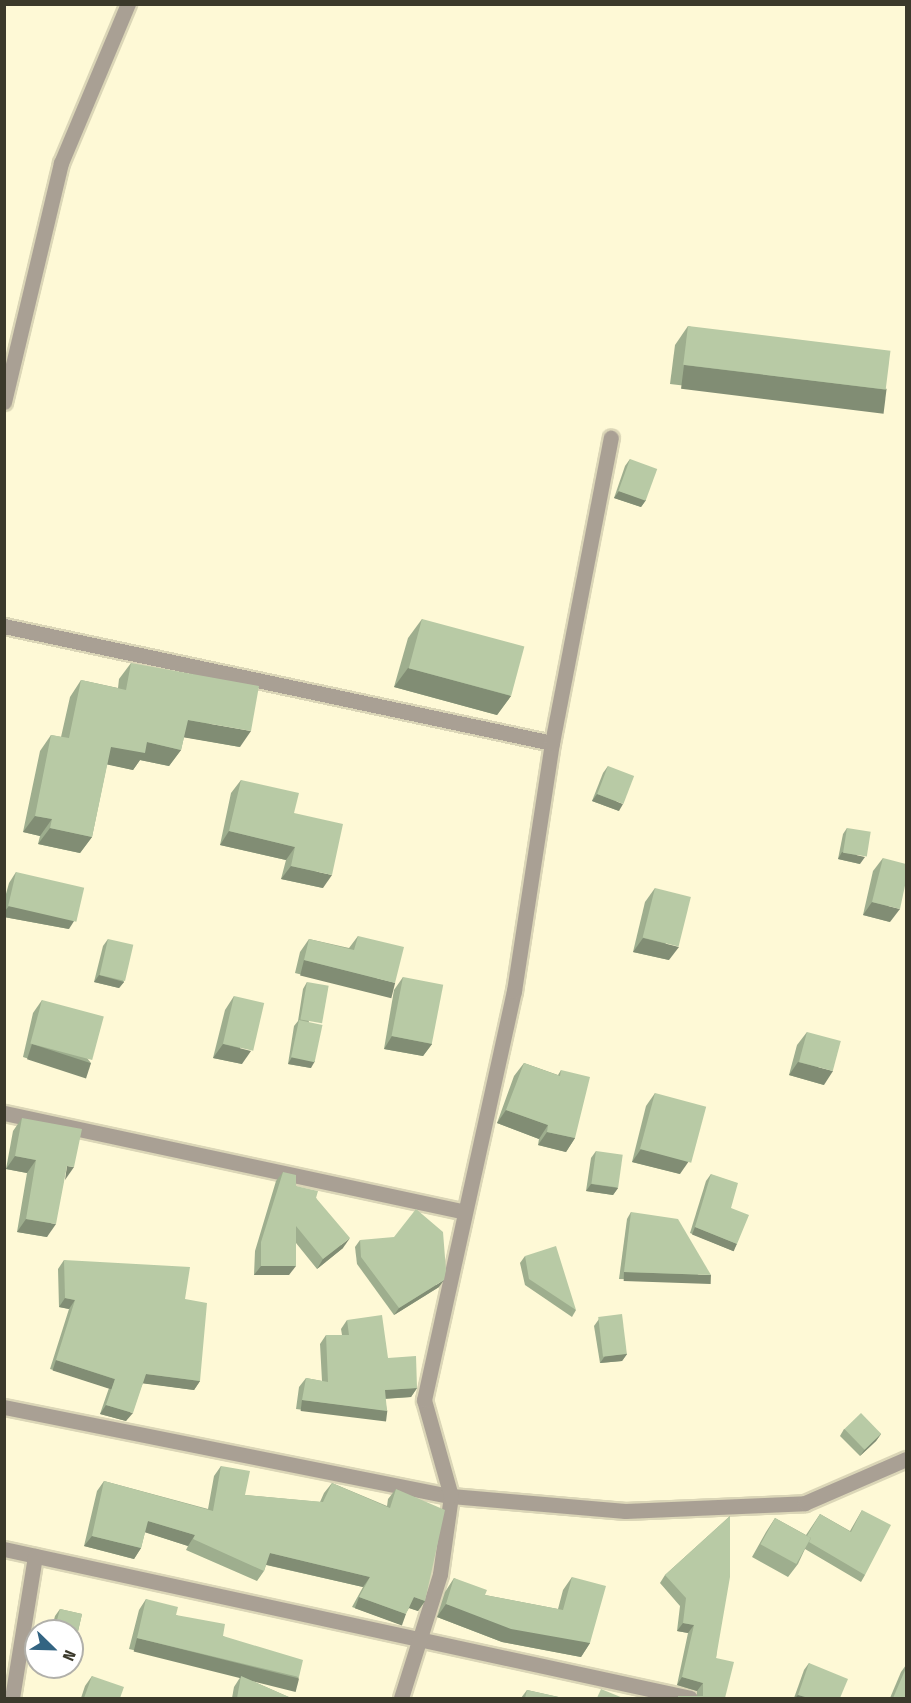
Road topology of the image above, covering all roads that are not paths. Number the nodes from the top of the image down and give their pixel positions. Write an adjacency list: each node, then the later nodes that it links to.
1 (128, 4): 2 (street)
2 (4, 402)
3 (611, 438): 5 (street)
4 (4, 626): 5 (street)
5 (552, 743): 7 (street)
6 (4, 1113): 7 (street)
7 (463, 1211): 10 (street)
8 (4, 1407): 10 (street)
9 (906, 1459): 10 (street)
10 (451, 1496): 13 (street)
11 (4, 1549): 12 (street)
12 (35, 1556): 13 (street); 14 (street)
13 (417, 1640): 15 (street); 16 (street)
14 (12, 1698)
15 (401, 1698)
16 (690, 1698)

